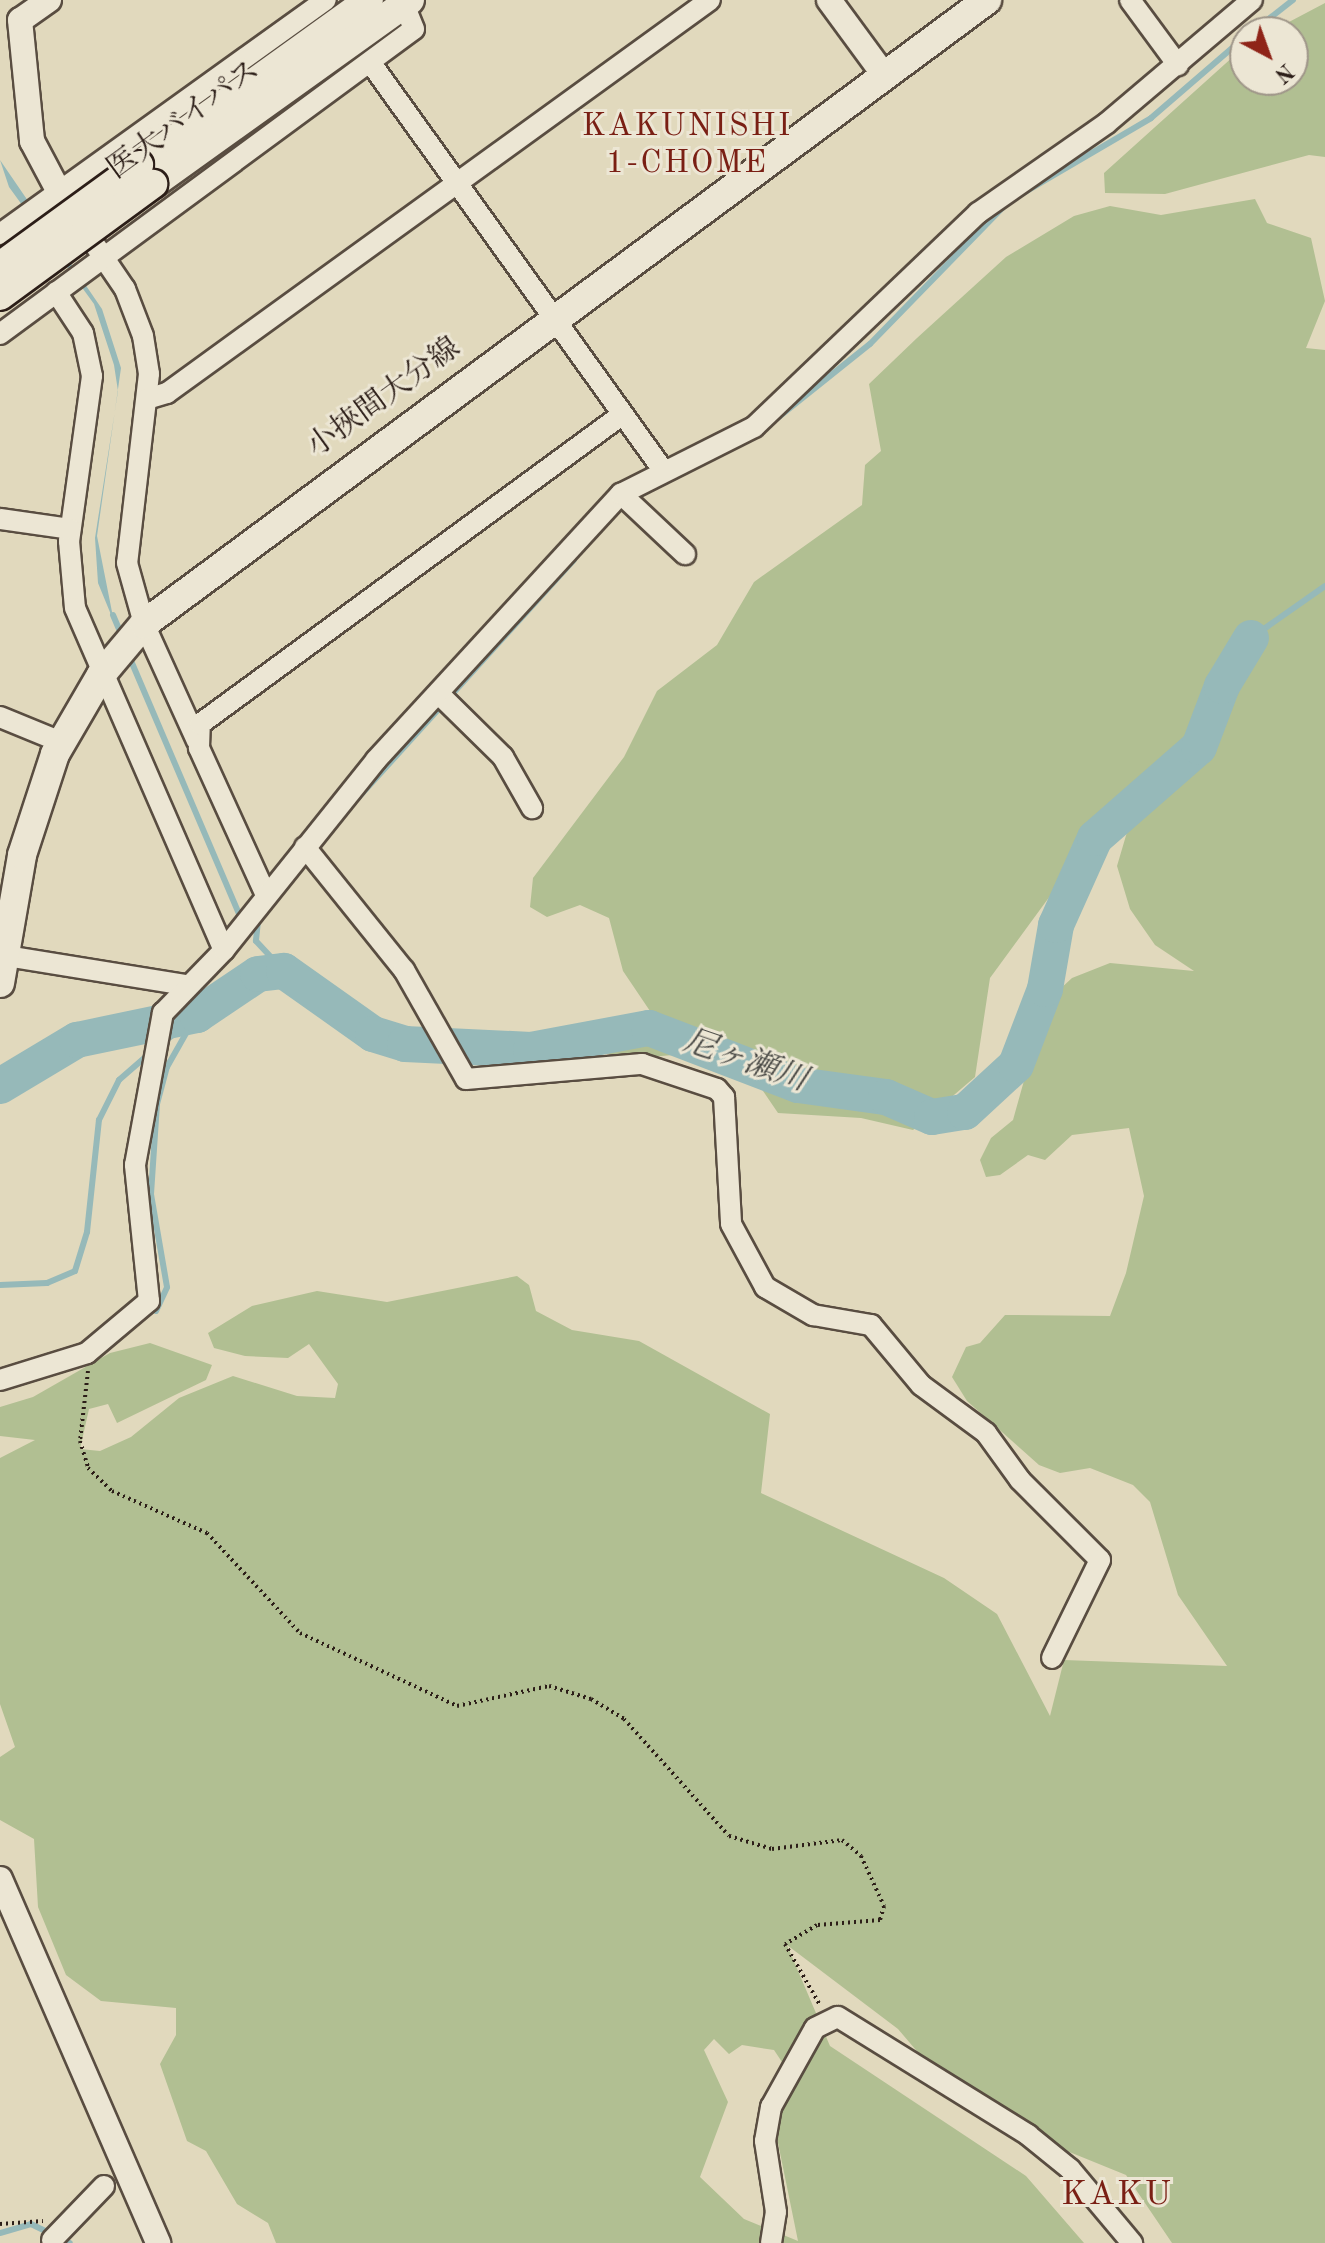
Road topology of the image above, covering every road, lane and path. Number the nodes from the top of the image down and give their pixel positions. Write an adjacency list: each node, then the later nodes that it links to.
1 (49, 0): 10 (street)
2 (326, 0): 16 (street)
3 (369, 0): 14 (main road, 医大バイパス)
4 (710, 0): 15 (street)
5 (829, 0): 13 (street)
6 (987, 0): 13 (main road, 小挾間大分線)
7 (1130, 0): 12 (street)
8 (1252, 0): 12 (street)
9 (406, 1): 11 (street); 14 (main road, 医大バイパス)
10 (19, 10): 16 (street)
11 (370, 62): 15 (street); 18 (street)
12 (1178, 65): 26 (street)
13 (884, 75): 22 (main road, 小挾間大分線)
14 (146, 175): 19 (main road, 医大バイパス, bridge); 21 (main road, 医大バイパス, bridge)
15 (456, 182): 22 (street); 24 (street)
16 (58, 190): 17 (street); 18 (street)
17 (0, 234)
18 (103, 256): 20 (street); 24 (street)
19 (0, 266)
20 (56, 292): 23 (street); 29 (street)
21 (0, 296)
22 (553, 316): 25 (street); 31 (main road, 小挾間大分線)
23 (0, 334)
24 (147, 399): 31 (street)
25 (623, 414): 26 (street); 35 (street)
26 (663, 470): 27 (street)
27 (621, 494): 30 (street); 33 (street)
28 (0, 519): 29 (street)
29 (70, 529): 32 (street)
30 (685, 554)
31 (132, 637): 32 (main road, 小挾間大分線); 35 (street)
32 (101, 675): 36 (main road, 小挾間大分線); 40 (street)
33 (439, 694): 37 (street); 38 (street)
34 (0, 717): 36 (street)
35 (197, 741): 39 (street)
36 (61, 742): 41 (main road, 小挾間大分線)
37 (532, 808)
38 (305, 847): 39 (street); 45 (street)
39 (266, 895): 40 (street)
40 (230, 942): 42 (street)
41 (1, 964): 42 (street)
42 (186, 985): 43 (street)
43 (87, 1353): 44 (street); 47 (path)
44 (0, 1380)
45 (1052, 1658)
46 (0, 1879): 51 (street)
47 (827, 2021): 52 (street); 53 (street)
48 (104, 2186): 50 (street)
49 (0, 2224): 50 (path)
50 (58, 2234)
51 (158, 2243)
52 (771, 2243)
53 (1132, 2243)

